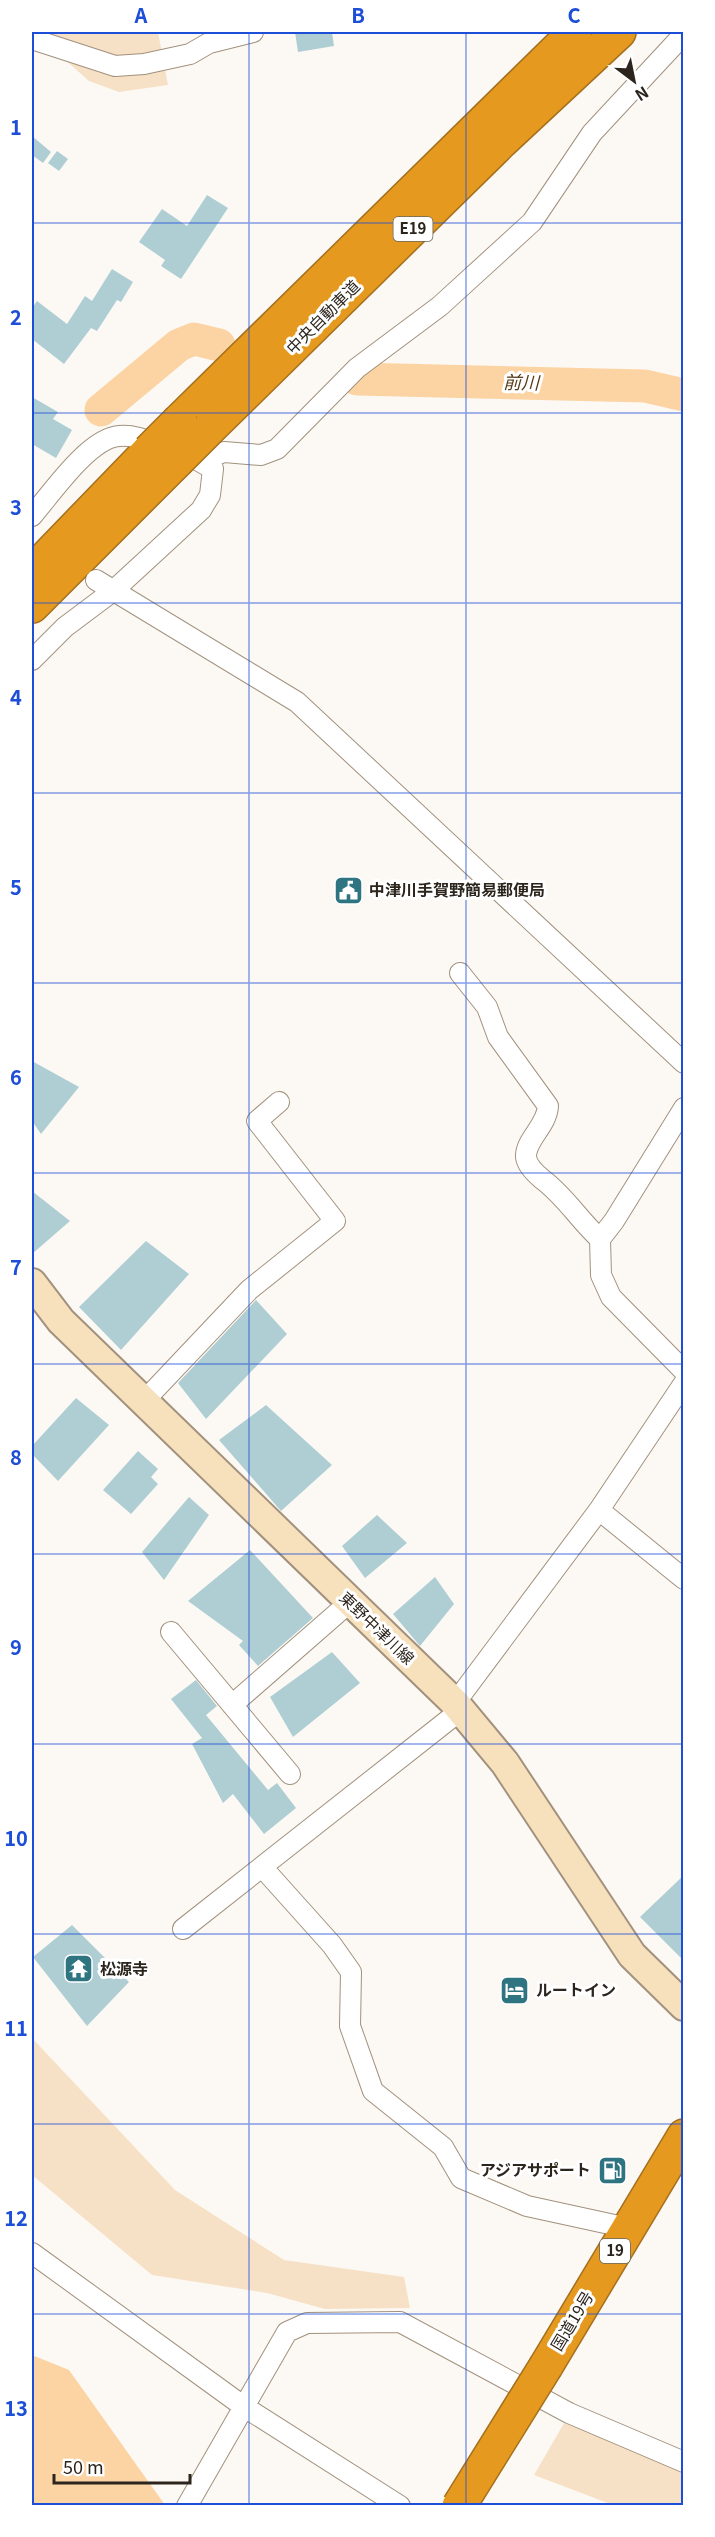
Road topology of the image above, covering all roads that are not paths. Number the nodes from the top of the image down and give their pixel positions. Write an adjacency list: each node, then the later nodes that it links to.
1 (253, 32): 5 (street)
2 (576, 32): 6 (highway, 中央自動車道 / E19)
3 (619, 32): 6 (highway, 中央自動車道 / E19)
4 (684, 34): 7 (street)
5 (32, 39)
6 (194, 424): 7 (highway, 中央自動車道 / E19, bridge)
7 (175, 458): 8 (street); 9 (highway, 中央自動車道 / E19); 11 (street); 12 (highway, 中央自動車道 / E19)
8 (32, 516)
9 (33, 552)
10 (96, 580): 11 (street)
11 (113, 591): 13 (street); 15 (street)
12 (32, 606)
13 (32, 660)
14 (460, 973): 18 (street)
15 (684, 1063)
16 (279, 1102): 22 (street)
17 (684, 1108): 18 (street)
18 (600, 1239): 20 (street)
19 (32, 1283): 22 (main road, 東野中津川線)
20 (684, 1371)
21 (684, 1383): 23 (street)
22 (144, 1401): 25 (main road, 東野中津川線)
23 (599, 1510): 24 (street); 28 (street)
24 (684, 1579)
25 (350, 1602): 27 (street); 28 (main road, 東野中津川線)
26 (171, 1632): 27 (street)
27 (232, 1705): 29 (street)
28 (458, 1707): 30 (street); 32 (main road, 東野中津川線)
29 (290, 1774)
30 (263, 1868): 31 (street); 35 (street)
31 (183, 1929)
32 (684, 2006)
33 (684, 2136): 35 (highway, 国道19号 / 19)
34 (684, 2178): 37 (highway, 国道19号 / 19)
35 (628, 2228): 37 (highway, 国道19号 / 19)
36 (32, 2253): 38 (street)
37 (553, 2373): 42 (highway, 国道19号 / 19, bridge); 43 (highway, 国道19号 / 19)
38 (243, 2406): 39 (street); 40 (street); 41 (street)
39 (684, 2462)
40 (187, 2505)
41 (400, 2505)
42 (459, 2505)
43 (483, 2505)

